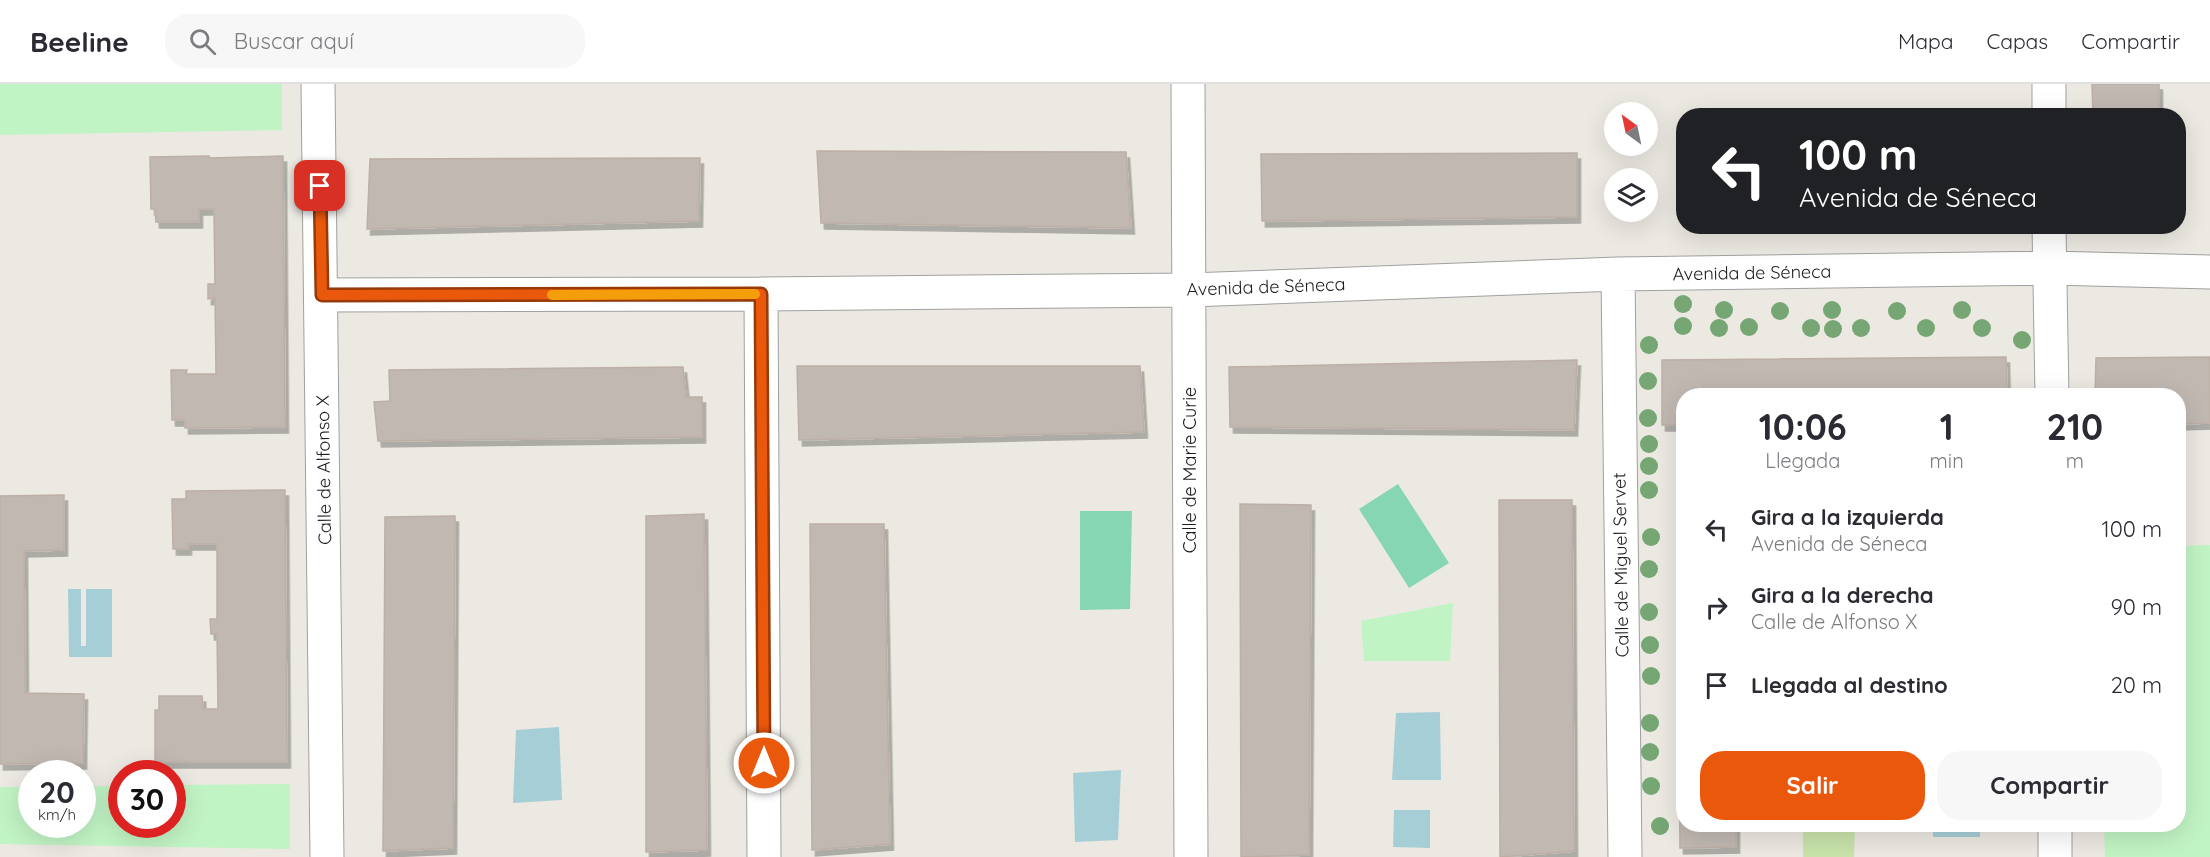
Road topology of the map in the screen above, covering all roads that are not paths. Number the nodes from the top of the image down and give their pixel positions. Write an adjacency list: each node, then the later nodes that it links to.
1 (318, 84): 11 (street, Calle de Alfonso X)
2 (1188, 84): 9 (street, Calle de Marie Curie)
3 (2049, 84): 4 (street)
4 (2049, 108)
5 (2049, 234): 6 (street)
6 (2050, 268): 7 (street, Avenida de Séneca); 8 (street, Avenida de Séneca); 12 (street)
7 (2210, 272)
8 (1618, 274): 9 (street, Avenida de Séneca); 17 (street, Calle de Miguel Servet)
9 (1190, 290): 10 (street, Avenida de Séneca); 16 (street, Calle de Marie Curie)
10 (761, 294): 11 (street, Avenida de Séneca); 15 (street)
11 (322, 295): 14 (street, Calle de Alfonso X)
12 (2052, 388)
13 (2055, 832): 18 (street)
14 (327, 857)
15 (764, 857)
16 (1191, 857)
17 (1625, 857)
18 (2055, 857)

